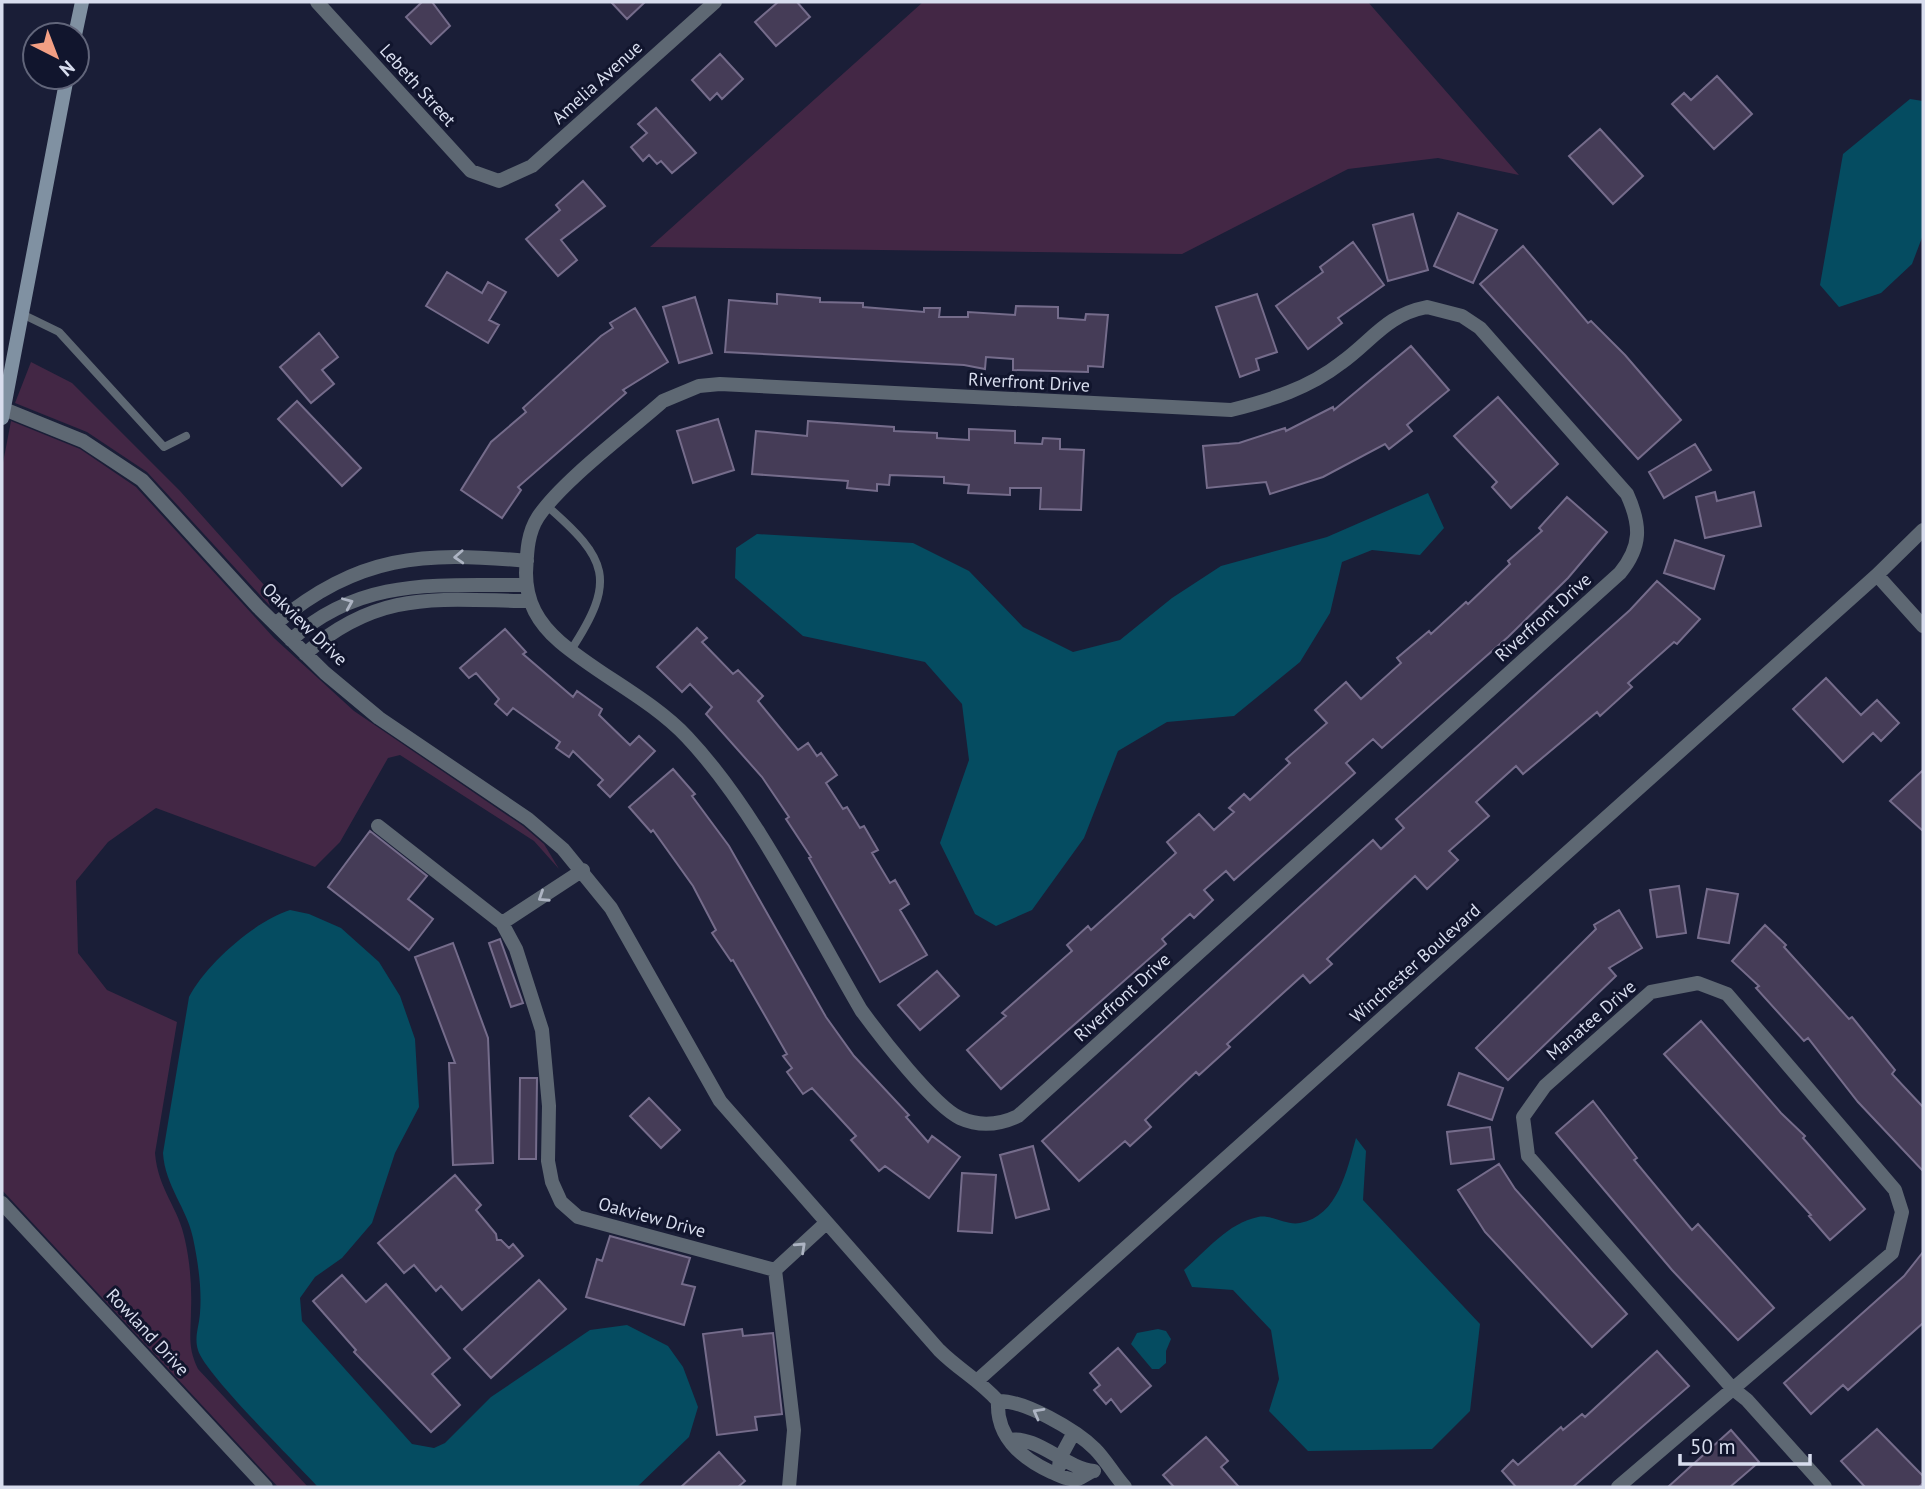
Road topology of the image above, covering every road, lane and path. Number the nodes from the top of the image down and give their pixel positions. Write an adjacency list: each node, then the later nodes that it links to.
1 (82, 2): 4 (main road)
2 (715, 2): 6 (street, Amelia Avenue)
3 (325, 4): 6 (street, Lebeth Street)
4 (78, 21)
5 (64, 91): 7 (main road)
6 (499, 181)
7 (22, 314): 8 (main road); 9 (lane)
8 (3, 413): 19 (street, Oakview Drive)
9 (186, 436)
10 (547, 506): 13 (street, Riverfront Drive); 22 (lane); 22 (street, Riverfront Drive)
11 (1923, 530): 14 (street, Winchester Boulevard)
12 (421, 559): 13 (street, one-way to 12); 16 (street); 19 (street)
13 (527, 561): 15 (street, Riverfront Drive)
14 (1877, 575): 20 (street); 30 (street, Winchester Boulevard)
15 (526, 584): 16 (street); 18 (street, Riverfront Drive)
16 (424, 585): 17 (street); 21 (street, one-way to 16)
17 (426, 600): 18 (street); 23 (street)
18 (528, 601): 22 (street, Riverfront Drive)
19 (275, 624): 21 (street, Oakview Drive)
20 (1923, 626)
21 (291, 640): 23 (street, Oakview Drive)
22 (571, 650)
23 (305, 654): 25 (street, Oakview Drive)
24 (378, 827): 26 (street, Oakview Drive)
25 (583, 870): 26 (street, one-way to 26); 28 (street, Oakview Drive)
26 (502, 923): 29 (street, Oakview Drive)
27 (2, 1203): 38 (street, Rowland Drive)
28 (826, 1223): 29 (street, one-way to 28); 30 (street, Oakview Drive)
29 (775, 1270): 39 (street)
30 (979, 1379): 32 (street, Oakview Drive)
31 (1732, 1388): 31 (street, Manatee Drive); 41 (street, Manatee Drive); 42 (street)
32 (998, 1401): 33 (street, one-way to 32); 34 (street)
33 (1073, 1434): 35 (street); 36 (street)
34 (1009, 1440): 35 (street); 37 (street)
35 (1060, 1458): 36 (street); 37 (street)
36 (1100, 1470): 37 (street); 40 (street)
37 (1058, 1475)
38 (266, 1487)
39 (789, 1487)
40 (1125, 1487)
41 (1618, 1487)
42 (1825, 1487)

